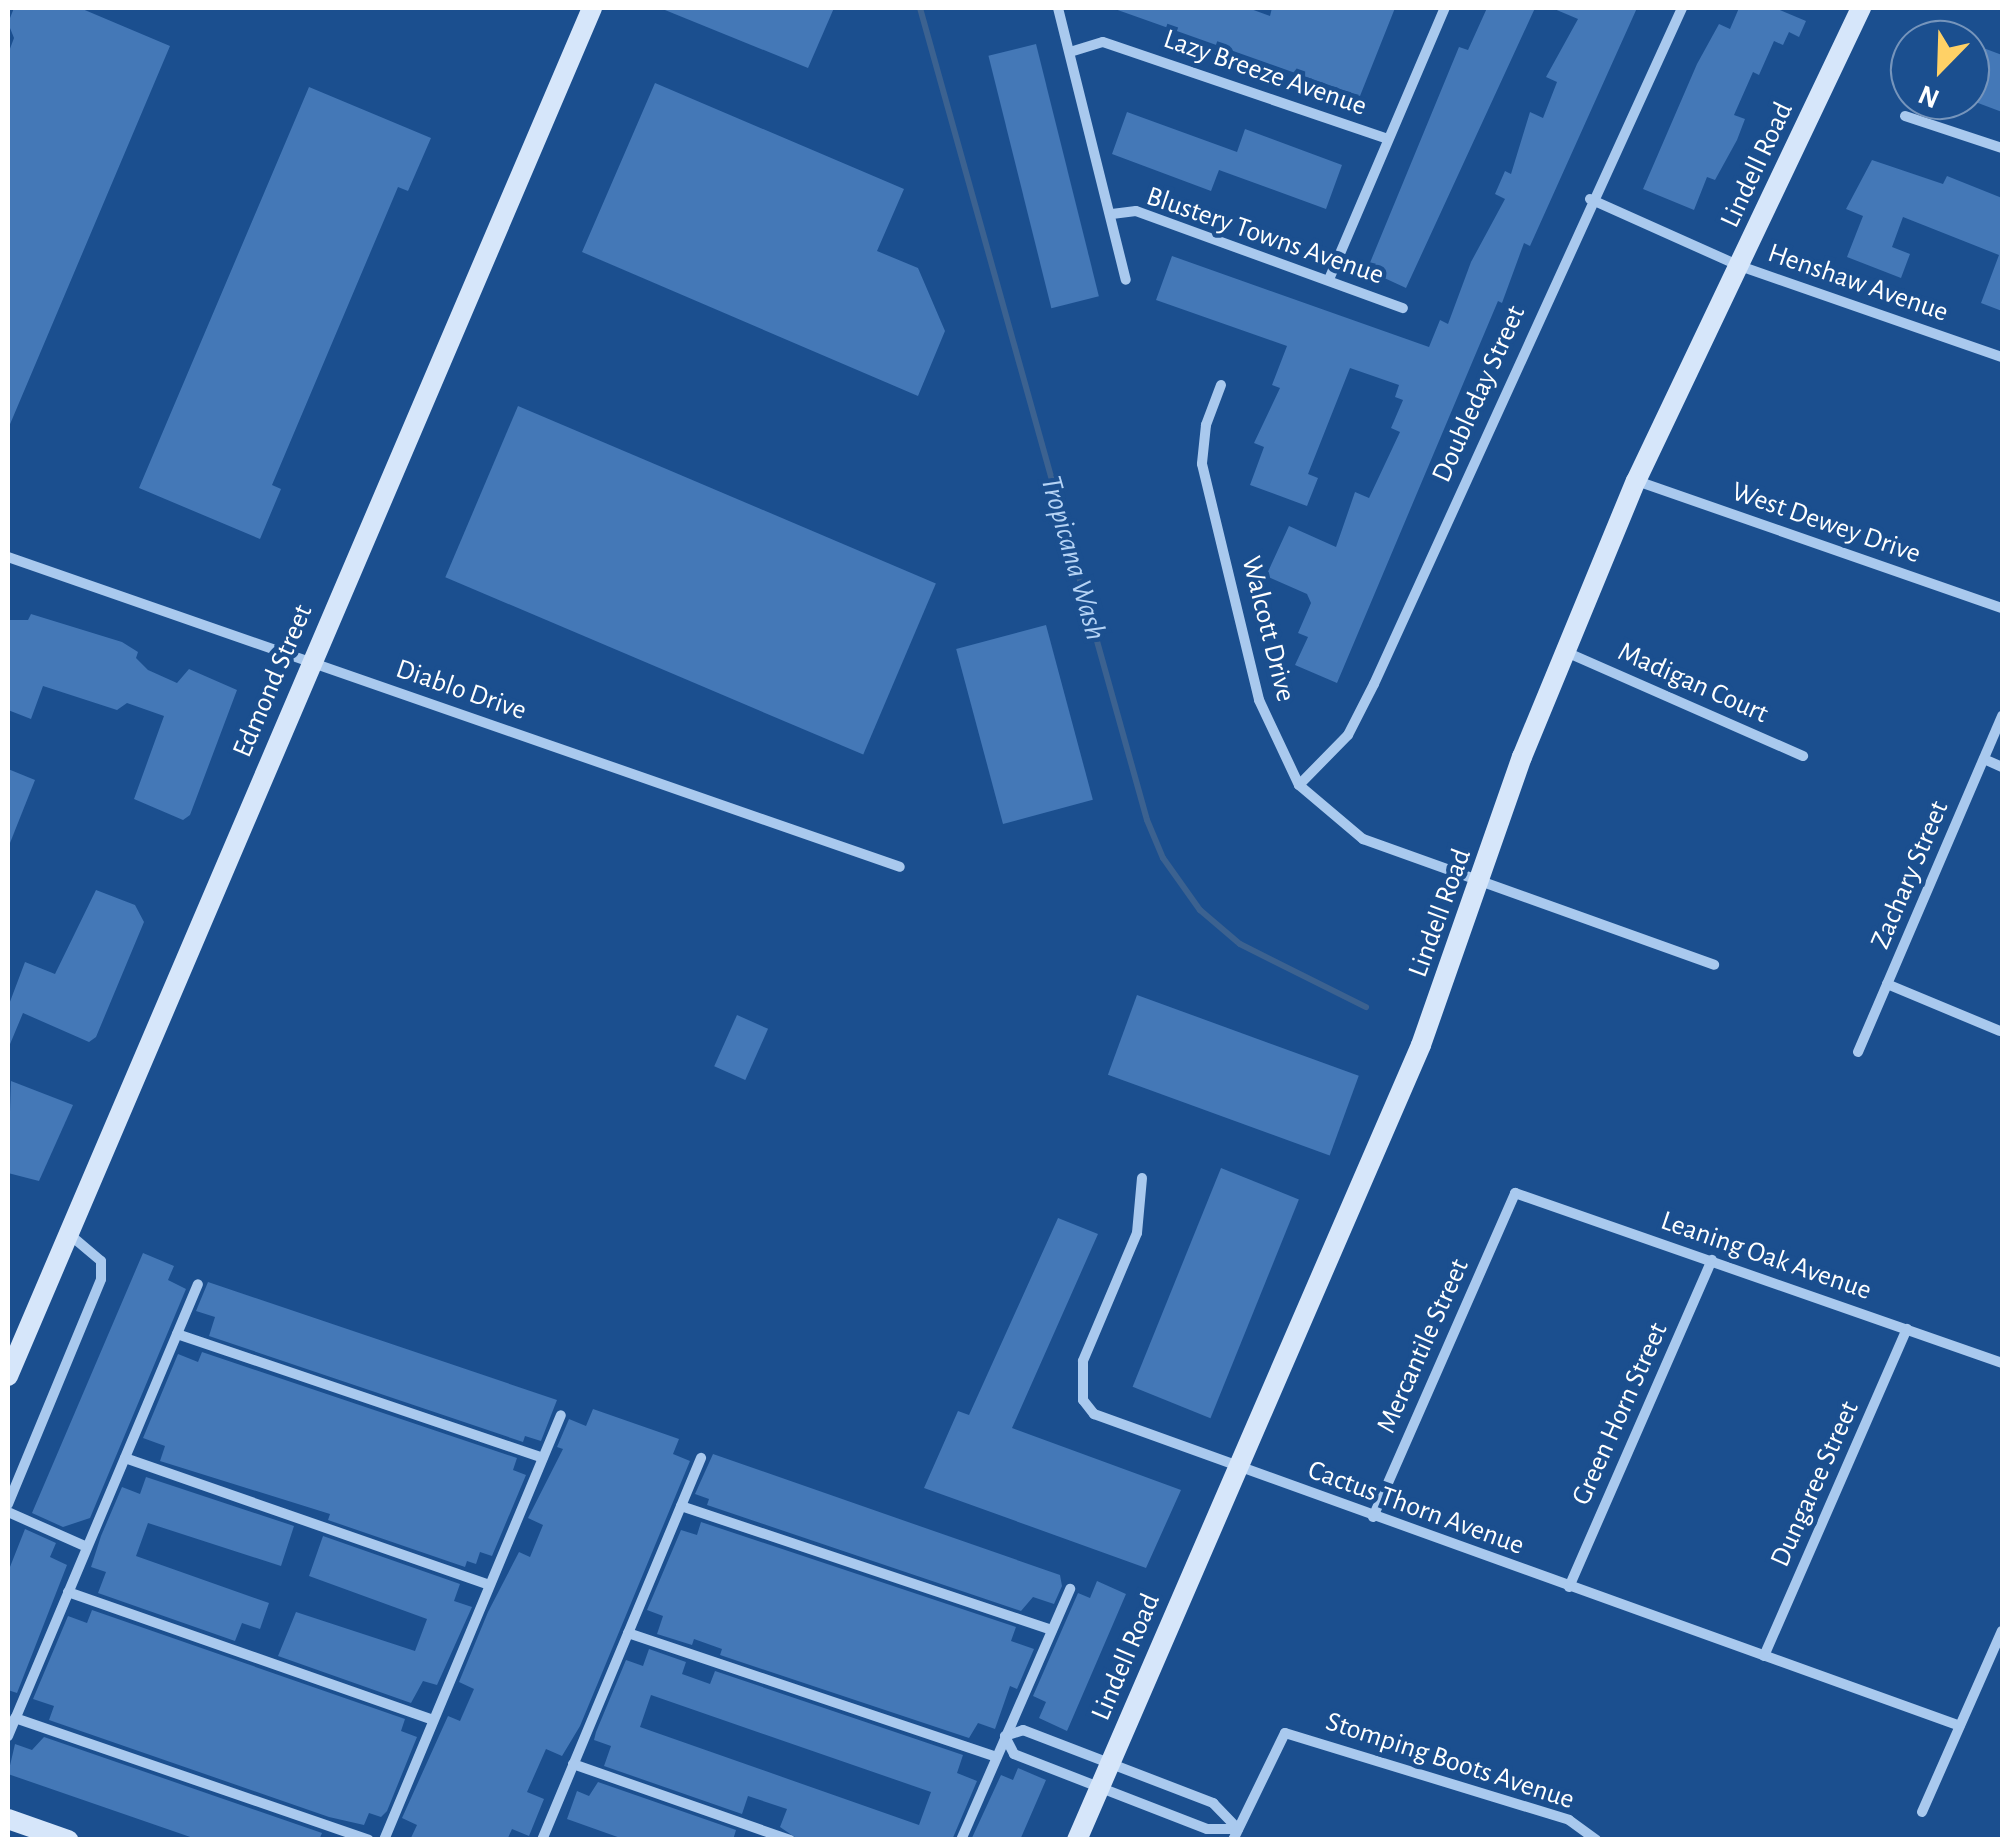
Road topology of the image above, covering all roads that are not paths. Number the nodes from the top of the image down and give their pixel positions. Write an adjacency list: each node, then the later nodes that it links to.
1 (592, 8): 22 (street, Edmond Street)
2 (1058, 8): 6 (street)
3 (1445, 8): 8 (street)
4 (1682, 8): 10 (street, Doubleday Street)
5 (1860, 8): 12 (street, Lindell Road)
6 (1070, 52): 8 (street, Lazy Breeze Avenue); 11 (street)
7 (1917, 120): 9 (street)
8 (1388, 138): 13 (street)
9 (2002, 148)
10 (1590, 199): 12 (street, Henshaw Avenue); 27 (street, Doubleday Street)
11 (1112, 214): 13 (street, Blustery Towns Avenue); 14 (street)
12 (1740, 266): 16 (street, Henshaw Avenue); 18 (street, Lindell Road)
13 (1330, 277): 15 (street, Blustery Towns Avenue)
14 (1126, 280)
15 (1403, 308)
16 (2002, 357)
17 (1221, 386): 27 (street, Walcott Drive)
18 (1636, 481): 20 (street, West Dewey Drive); 21 (street, Lindell Road)
19 (8, 557): 22 (street, Diablo Drive)
20 (2002, 608)
21 (1565, 651): 24 (street, Madigan Court); 29 (street, Lindell Road)
22 (311, 661): 28 (street, Diablo Drive); 36 (street, Edmond Street)
23 (2002, 716): 25 (street, Zachary Street)
24 (1803, 756)
25 (1984, 759): 26 (street); 31 (street, Zachary Street)
26 (2002, 767)
27 (1299, 785): 29 (street, Walcott Drive)
28 (900, 867)
29 (1482, 883): 30 (street, Walcott Drive); 47 (street, Lindell Road)
30 (1714, 965)
31 (1887, 984): 32 (street); 33 (street, Zachary Street)
32 (2000, 1032)
33 (1858, 1052)
34 (1142, 1178): 47 (street, Cactus Thorn Avenue)
35 (1514, 1193): 37 (street, Leaning Oak Avenue); 51 (street, Mercantile Street)
36 (68, 1234): 42 (street, Edmond Street); 48 (street)
37 (1712, 1260): 39 (street, Leaning Oak Avenue); 54 (street, Green Horn Street)
38 (198, 1284): 40 (street)
39 (1906, 1329): 41 (street, Leaning Oak Avenue); 60 (street, Dungaree Street)
40 (177, 1334): 44 (street); 45 (street)
41 (2002, 1363)
42 (8, 1376)
43 (561, 1415): 45 (street)
44 (124, 1458): 52 (street); 53 (street)
45 (542, 1458): 53 (street)
46 (701, 1458): 49 (street)
47 (1237, 1469): 51 (street, Cactus Thorn Avenue); 68 (street, Lindell Road)
48 (8, 1504)
49 (681, 1506): 57 (street); 59 (street)
50 (8, 1512): 52 (street)
51 (1373, 1517): 54 (street, Cactus Thorn Avenue)
52 (87, 1547): 56 (street)
53 (490, 1585): 62 (street)
54 (1569, 1587): 60 (street, Cactus Thorn Avenue)
55 (1070, 1588): 57 (street)
56 (68, 1592): 61 (street); 62 (street)
57 (1052, 1630): 65 (street)
58 (2002, 1631): 63 (street)
59 (628, 1633): 66 (street); 67 (street)
60 (1764, 1656): 63 (street, Cactus Thorn Avenue)
61 (15, 1718): 64 (street); 75 (street)
62 (434, 1720): 76 (street)
63 (1960, 1726): 70 (street)
64 (8, 1736)
65 (1005, 1736): 66 (street); 68 (street); 69 (street)
66 (996, 1757): 79 (street)
67 (574, 1764): 77 (street); 78 (street)
68 (1110, 1765): 69 (street, Lindell Road); 72 (street)
69 (1098, 1789): 72 (street); 80 (street, Lindell Road)
70 (1922, 1812)
71 (8, 1818): 74 (street)
72 (1235, 1834): 73 (street, Stomping Boots Avenue)
73 (1597, 1839)
74 (68, 1840)
75 (368, 1840)
76 (384, 1840)
77 (542, 1840)
78 (790, 1840)
79 (961, 1840)
80 (1077, 1840)

